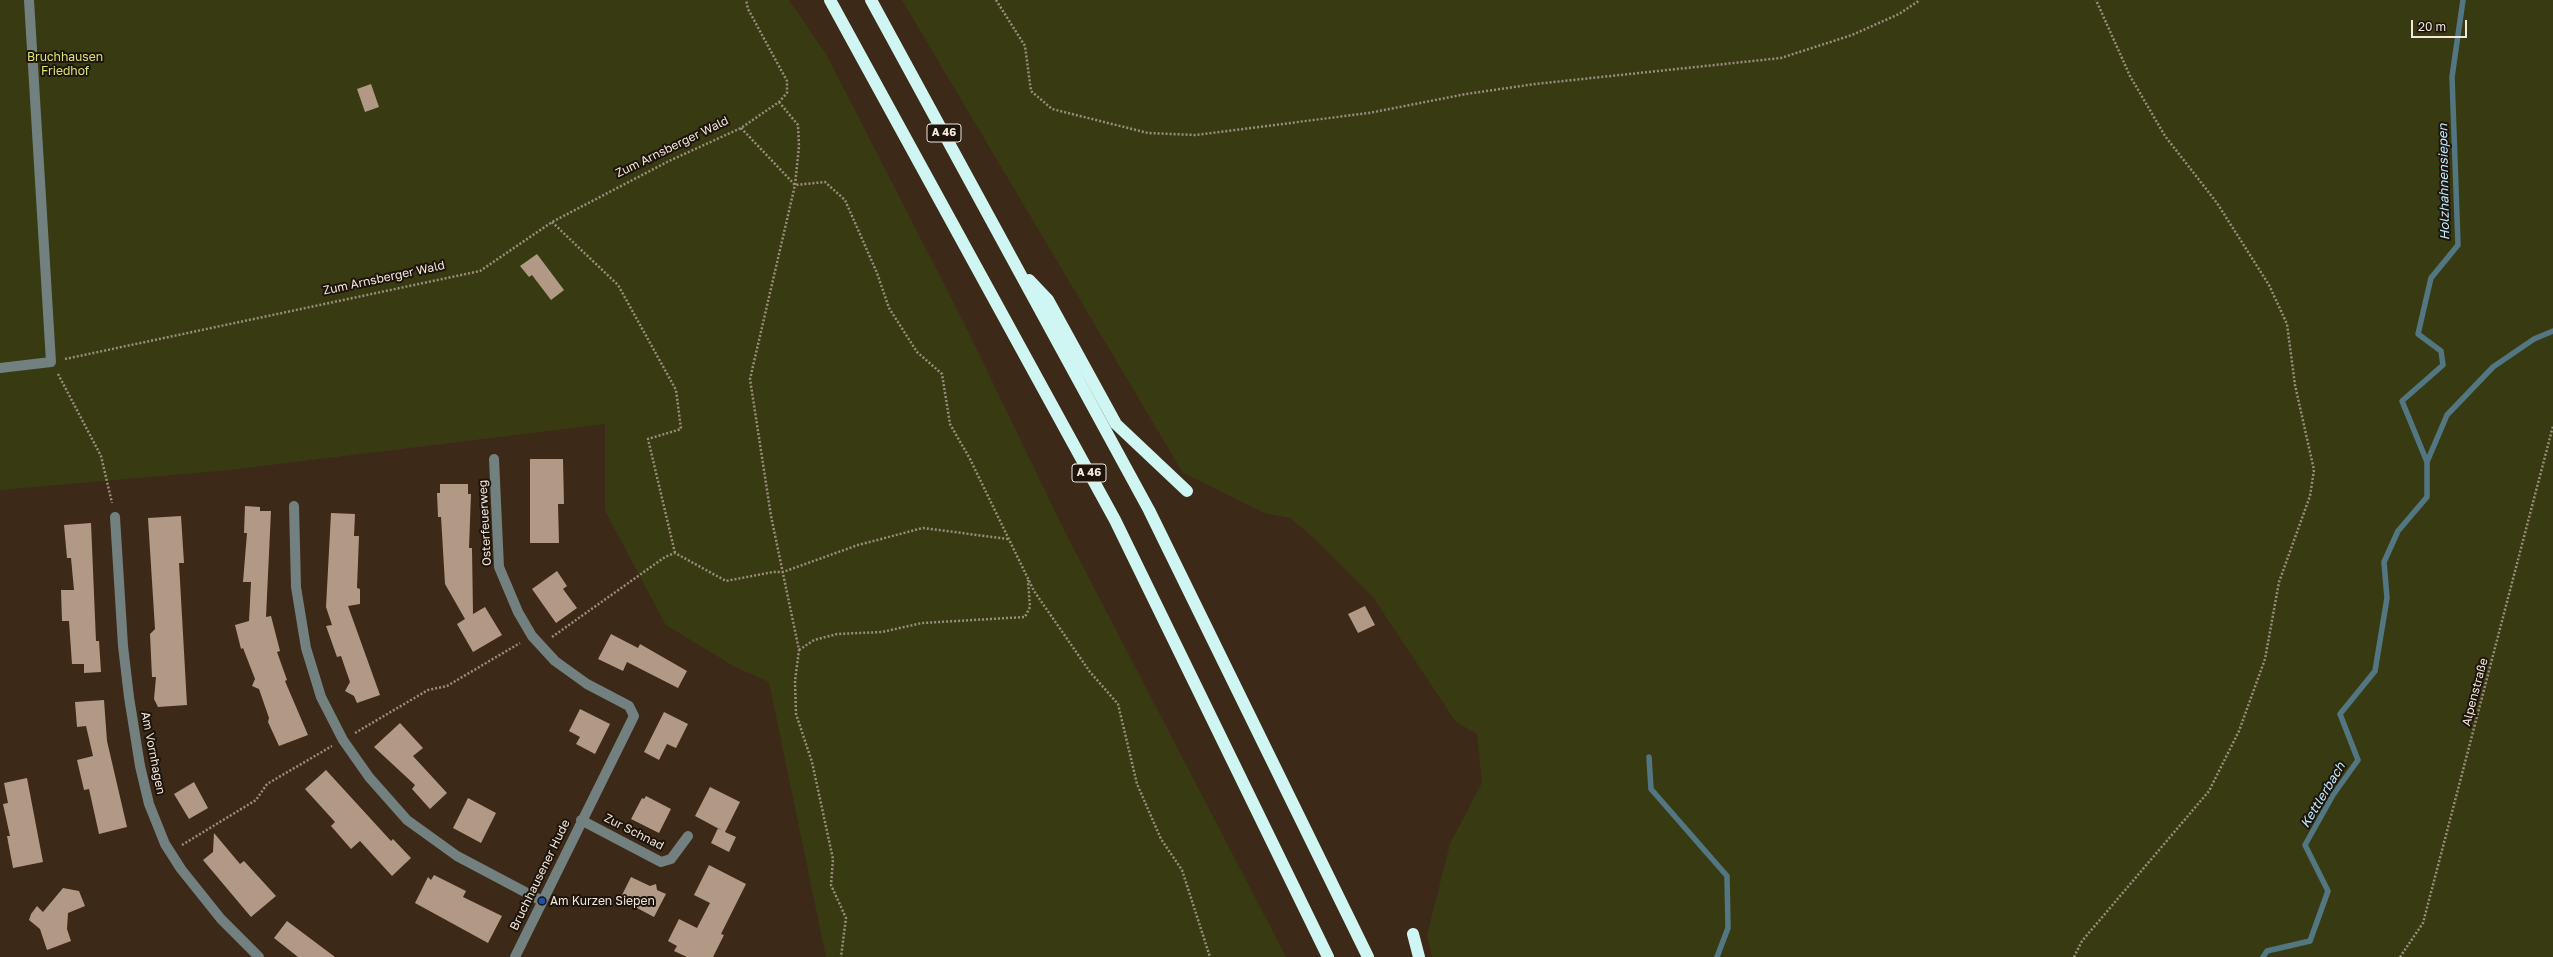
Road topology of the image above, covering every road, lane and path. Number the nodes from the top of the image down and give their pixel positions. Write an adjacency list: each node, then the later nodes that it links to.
1 (29, 0): 13 (street)
2 (746, 0): 8 (path)
3 (830, 0): 37 (highway, A 46)
4 (871, 0): 12 (highway, A 46)
5 (996, 0): 6 (path)
6 (1920, 0)
7 (2096, 0): 40 (path)
8 (779, 102): 9 (path, Zum Arnsberger Wald); 10 (path)
9 (741, 128): 10 (path); 11 (path, Zum Arnsberger Wald)
10 (795, 185): 20 (path); 22 (path)
11 (552, 222): 13 (path, Zum Arnsberger Wald); 21 (path)
12 (1016, 266): 17 (highway); 38 (highway, A 46)
13 (51, 362): 14 (street); 19 (path)
14 (0, 368)
15 (2553, 426): 41 (path, Alpenstraße)
16 (494, 459): 24 (street, Osterfeuerweg)
17 (1187, 491)
18 (294, 506): 26 (street)
19 (115, 517): 30 (street, Am Vornhagen)
20 (1008, 539): 22 (path); 23 (path)
21 (675, 553): 22 (path); 24 (path)
22 (783, 572): 25 (path)
23 (1027, 578): 25 (path); 36 (path)
24 (532, 636): 26 (path); 27 (street, Osterfeuerweg)
25 (799, 650): 35 (path)
26 (343, 740): 30 (path); 31 (street)
27 (590, 804): 28 (street, Bruchhausener Hude)
28 (581, 820): 29 (street, Zur Schnad); 31 (street, Bruchhausener Hude)
29 (688, 836)
30 (170, 852): 33 (street, Am Vornhagen)
31 (542, 901): 34 (street, Bruchhausener Hude)
32 (1413, 934): 39 (highway)
33 (258, 957)
34 (515, 957)
35 (841, 957)
36 (1210, 957)
37 (1328, 957)
38 (1368, 957)
39 (1419, 957)
40 (2074, 957)
41 (2400, 957)

